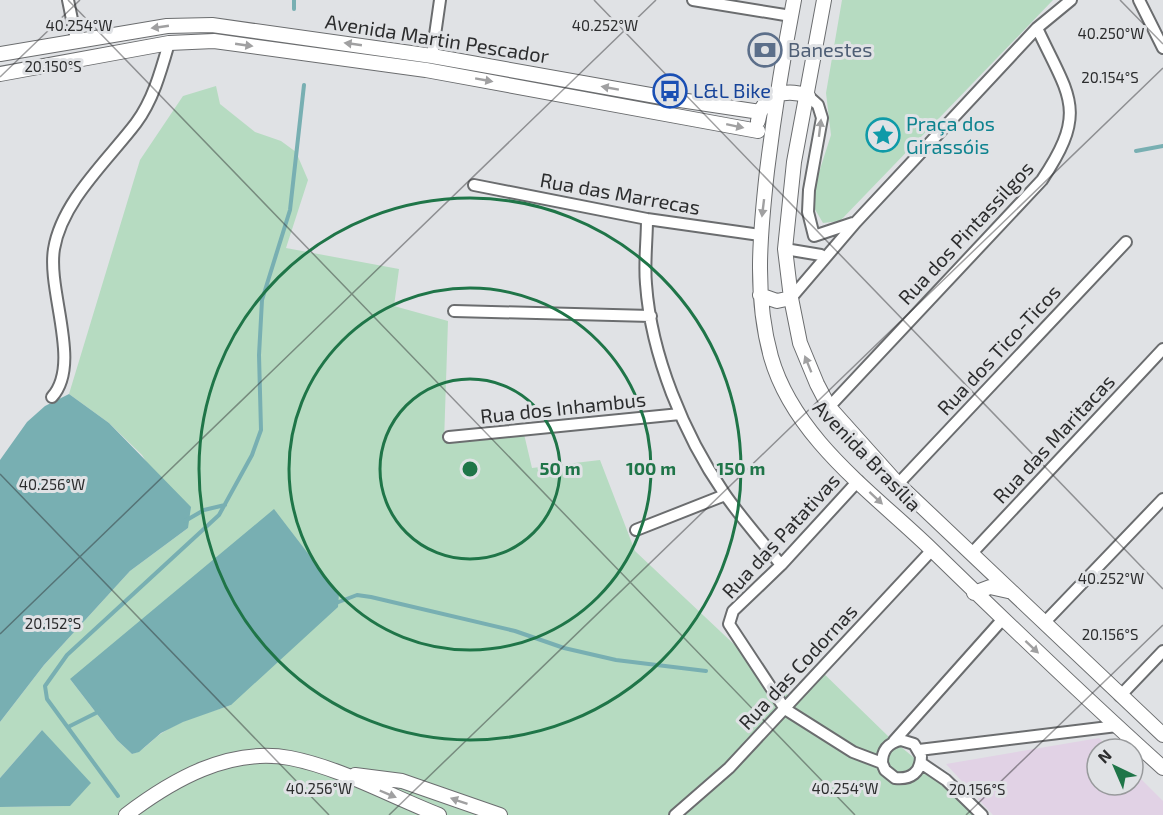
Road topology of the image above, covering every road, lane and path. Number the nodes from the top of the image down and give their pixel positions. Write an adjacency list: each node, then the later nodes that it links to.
1 (68, 0): 10 (street)
2 (440, 0): 14 (street)
3 (693, 0): 8 (street)
4 (794, 0): 8 (street, Avenida Brasília)
5 (824, 0): 17 (street, Avenida Brasília)
6 (1070, 0): 9 (street)
7 (1139, 0): 12 (street)
8 (791, 16): 16 (street, Avenida Brasília)
9 (1037, 28): 23 (street); 35 (street, Rua dos Pintassilgos)
10 (76, 39): 13 (street, Avenida Martin Pescador); 14 (street, Avenida Martin Pescador, one-way to 10)
11 (169, 43): 15 (street, Avenida Martin Pescador); 19 (street, Avenida Martin Pescador, one-way to 19); 34 (street)
12 (1163, 48)
13 (0, 54)
14 (432, 56): 18 (street, Avenida Martin Pescador, one-way to 14)
15 (0, 74)
16 (776, 93): 17 (street); 18 (street); 20 (street, Avenida Brasília)
17 (808, 96): 25 (street, one-way to 17); 27 (street, Avenida Brasília)
18 (760, 112): 19 (street)
19 (758, 131): 20 (street)
20 (770, 150): 24 (street, Avenida Brasília, one-way to 24)
21 (474, 185): 22 (street, Rua das Marrecas)
22 (647, 219): 24 (street, Rua das Marrecas); 32 (street)
23 (856, 222): 25 (street); 28 (street)
24 (760, 235): 29 (street, Avenida Brasília)
25 (814, 236): 28 (street)
26 (1126, 242): 39 (street, Rua dos Tico-Ticos)
27 (785, 249): 28 (street); 30 (street, Avenida Brasília)
28 (822, 257): 30 (street)
29 (760, 295): 30 (street); 38 (street, Avenida Brasília)
30 (790, 298): 35 (street, Avenida Brasília, one-way to 30)
31 (454, 312): 32 (street)
32 (651, 316): 36 (street)
33 (1163, 349): 45 (street, Rua das Maritacas)
34 (52, 397)
35 (829, 407): 39 (street, Avenida Brasília)
36 (680, 414): 37 (street, Rua dos Inhambus); 40 (street)
37 (449, 437)
38 (858, 481): 44 (street, Avenida Brasília, one-way to 44); 46 (street, Rua das Patativas)
39 (898, 484): 43 (street, Avenida Brasília)
40 (725, 495): 42 (street); 46 (street)
41 (1163, 499): 50 (street)
42 (636, 530)
43 (946, 530): 44 (street); 45 (street, Avenida Brasília)
44 (932, 550): 47 (street, Avenida Brasília); 53 (street, Rua das Codornas)
45 (972, 554): 48 (street, Avenida Brasília)
46 (781, 565): 53 (street, Rua das Patativas)
47 (974, 592): 48 (street); 49 (street, Avenida Brasília)
48 (1010, 592): 50 (street, Avenida Brasília)
49 (1002, 620): 54 (street, Avenida Brasília, one-way to 54); 56 (street)
50 (1044, 623): 52 (street, Avenida Brasília)
51 (1163, 651): 52 (street)
52 (1120, 696): 55 (street, Avenida Brasília)
53 (785, 709): 58 (street); 62 (street, Rua das Codornas)
54 (1117, 726): 57 (street); 60 (street, Avenida Brasília)
55 (1163, 735)
56 (894, 741): 57 (street); 58 (street)
57 (919, 750): 59 (street)
58 (882, 763): 59 (street)
59 (921, 763): 68 (street)
60 (1163, 768)
61 (338, 773): 63 (street); 64 (street, one-way to 64); 65 (street, one-way to 61)
62 (687, 804): 66 (street, Rua das Codornas); 67 (street, Rua das Codornas)
63 (126, 815)
64 (439, 815)
65 (500, 815)
66 (675, 815)
67 (682, 815)
68 (982, 815)

